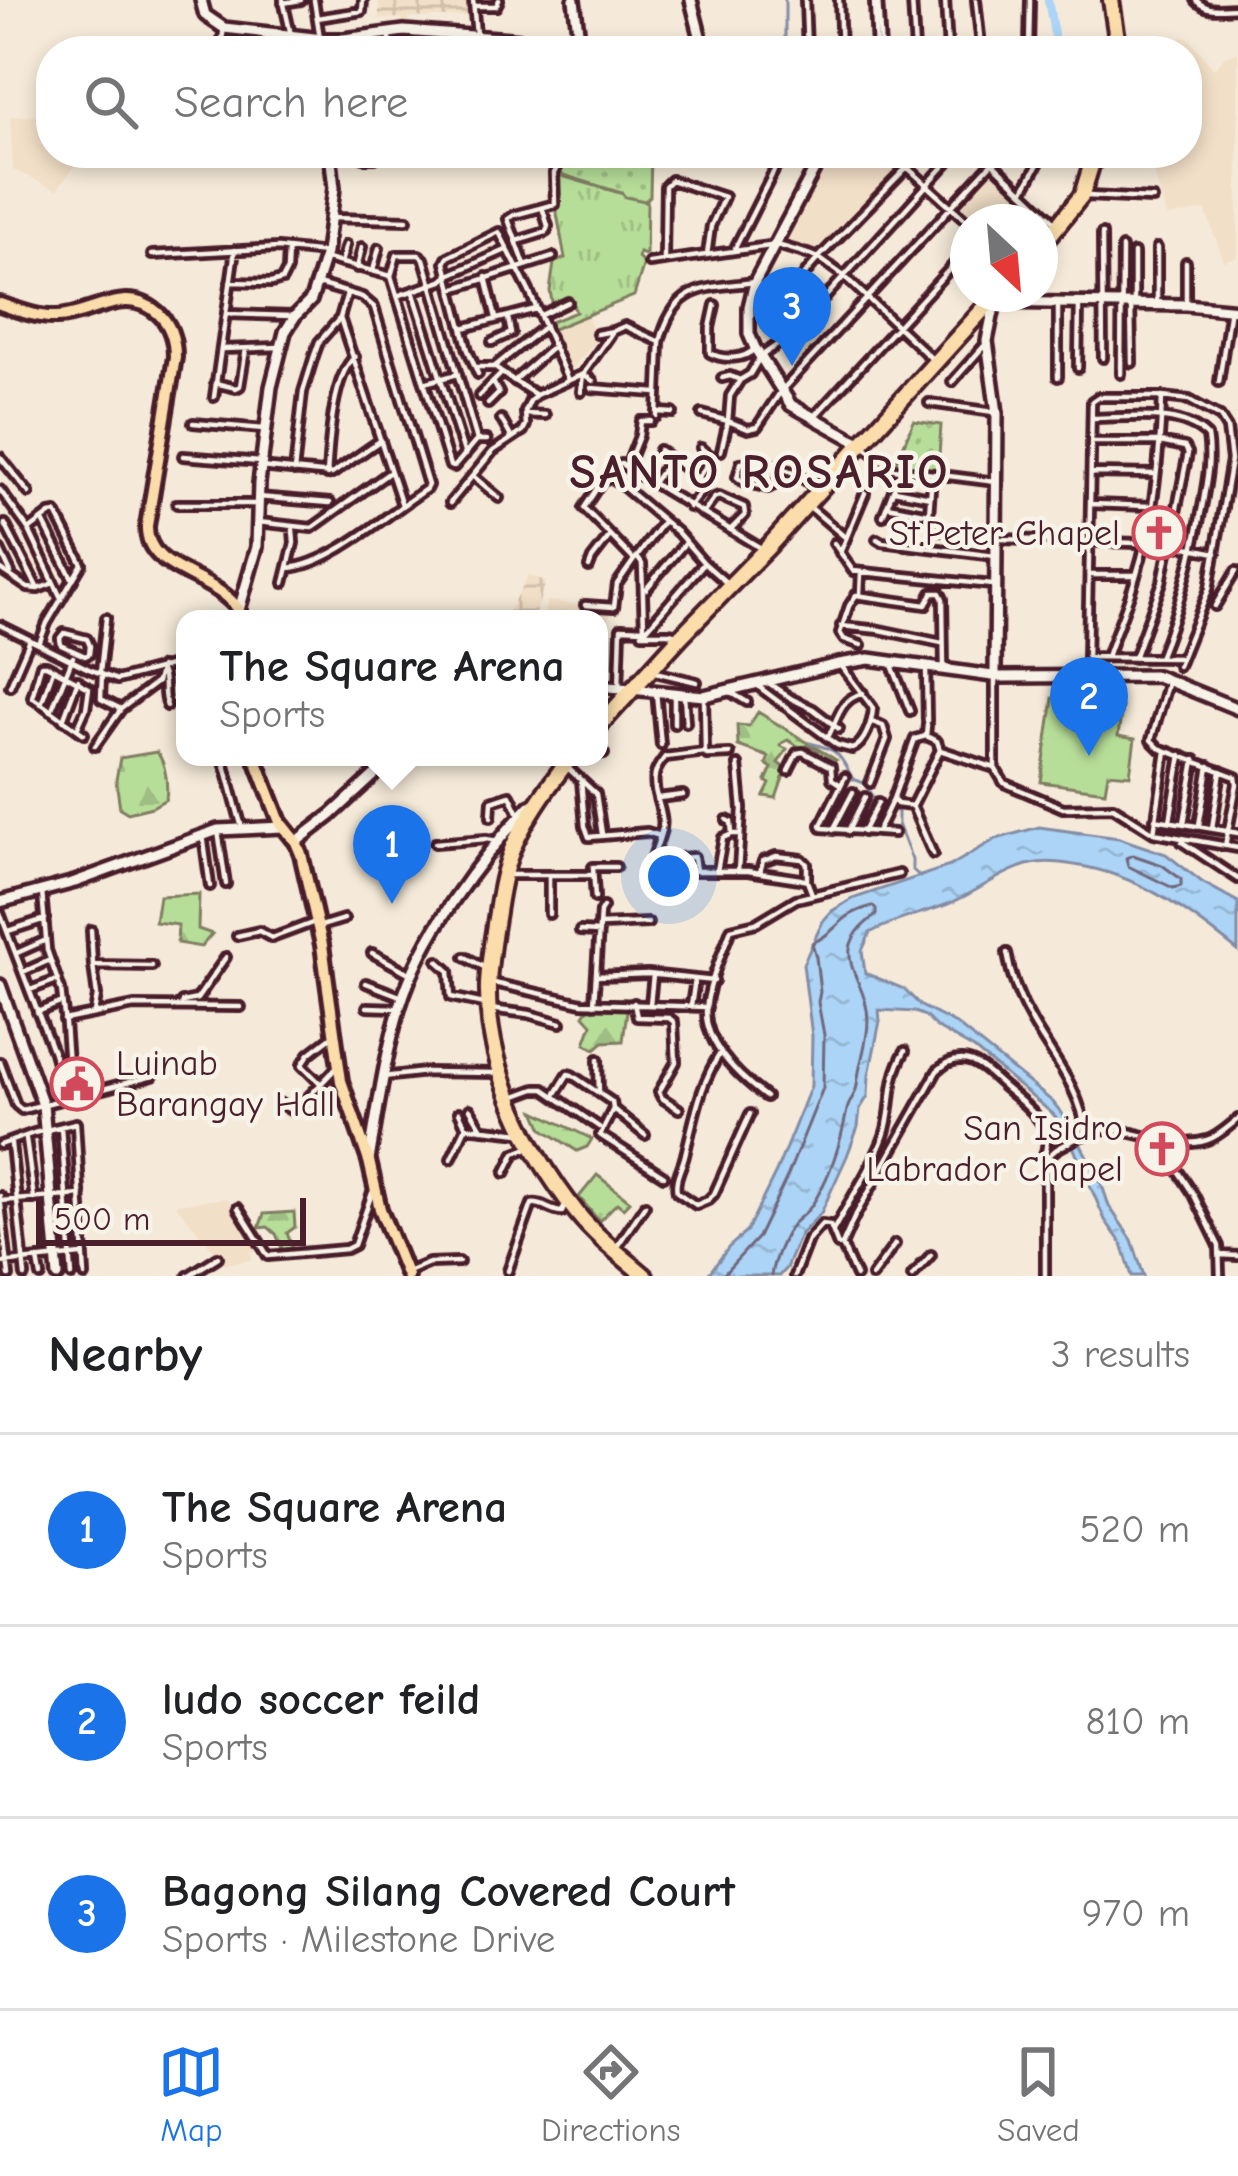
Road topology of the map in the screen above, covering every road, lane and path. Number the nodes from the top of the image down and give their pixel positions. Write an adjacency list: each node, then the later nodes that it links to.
1 (201, 0): 21 (street)
2 (301, 0): 17 (street)
3 (314, 0): 20 (street)
4 (363, 0): 20 (street)
5 (499, 0): 18 (street)
6 (574, 0): 33 (street)
7 (692, 0): 34 (street)
8 (806, 0): 35 (street)
9 (839, 0): 36 (street)
10 (876, 0): 37 (street)
11 (912, 0): 38 (street)
12 (946, 0): 39 (street)
13 (976, 0): 40 (street)
14 (1030, 0): 41 (street)
15 (1109, 0): 42 (highway)
16 (1196, 0): 19 (street)
17 (283, 2): 24 (street)
18 (473, 3): 25 (street)
19 (1238, 8)
20 (317, 18): 29 (street)
21 (224, 28): 22 (street); 26 (street)
22 (266, 31): 24 (street); 27 (street)
23 (390, 32): 25 (street); 30 (street); 31 (street)
24 (291, 34): 28 (street)
25 (476, 35): 32 (street)
26 (223, 36)
27 (267, 36)
28 (303, 36)
29 (320, 36)
30 (364, 36)
31 (390, 36)
32 (485, 36)
33 (578, 36)
34 (700, 36)
35 (807, 36)
36 (841, 36)
37 (878, 36)
38 (914, 36)
39 (947, 36)
40 (978, 36)
41 (1029, 36)
42 (1115, 36)
43 (332, 168): 63 (street)
44 (557, 168): 62 (street)
45 (775, 168): 78 (street)
46 (814, 168): 70 (street)
47 (906, 168): 85 (street)
48 (908, 168): 54 (street)
49 (943, 168): 54 (street)
50 (987, 168): 58 (street)
51 (1000, 168): 55 (street)
52 (1038, 168): 55 (street)
53 (1088, 168): 56 (highway)
54 (928, 185): 60 (street); 98 (street)
55 (1024, 190): 59 (street)
56 (1079, 194): 57 (street); 64 (highway); 66 (highway)
57 (1154, 199)
58 (954, 204)
59 (1038, 204)
60 (950, 206)
61 (950, 208): 108 (street)
62 (543, 209): 68 (street); 68 (street)
63 (332, 218): 65 (street); 82 (street)
64 (1058, 218)
65 (407, 220)
66 (1058, 221)
67 (1102, 234): 112 (street)
68 (517, 241): 83 (street)
69 (346, 245): 89 (street)
70 (777, 245): 78 (street); 85 (street); 101 (street)
71 (362, 247): 92 (street)
72 (288, 248): 76 (street); 82 (street); 100 (street)
73 (379, 248): 95 (street)
74 (1123, 248): 114 (street)
75 (1157, 248): 115 (street)
76 (235, 250): 80 (street); 100 (street)
77 (506, 250): 86 (street); 96 (street); 96 (street)
78 (734, 252): 81 (street)
79 (1134, 253): 114 (street)
80 (152, 255)
81 (707, 255): 87 (street); 87 (street)
82 (325, 256): 89 (street); 102 (street)
83 (522, 256): 86 (street); 91 (street)
84 (553, 256): 91 (street)
85 (819, 258): 98 (street); 137 (street)
86 (512, 260): 93 (street)
87 (664, 261): 90 (street)
88 (1186, 262): 117 (street)
89 (340, 263): 92 (street)
90 (650, 263)
91 (525, 265): 93 (street)
92 (357, 268): 95 (street)
93 (516, 268): 99 (street); 119 (street)
94 (950, 269): 131 (street)
95 (373, 272): 97 (street)
96 (449, 274): 103 (street); 104 (street)
97 (391, 276): 103 (street); 107 (street)
98 (844, 276): 108 (street); 137 (street)
99 (486, 277): 104 (street); 128 (street)
100 (230, 282): 124 (street)
101 (755, 282): 134 (street); 146 (street)
102 (318, 284): 106 (street); 125 (street)
103 (432, 285): 105 (street); 154 (street)
104 (454, 289): 133 (street)
105 (413, 291): 107 (street); 158 (street)
106 (347, 293): 126 (street); 232 (street)
107 (397, 296): 163 (street)
108 (868, 299): 131 (street); 169 (street)
109 (568, 302): 119 (street)
110 (1058, 303): 111 (street)
111 (1079, 303): 112 (street); 152 (street)
112 (1104, 303): 114 (street); 149 (street)
113 (0, 304): 284 (main road)
114 (1129, 304): 115 (street); 150 (street); 156 (street)
115 (1156, 304): 117 (street)
116 (715, 305): 146 (street)
117 (1186, 305): 118 (street)
118 (1234, 309): 166 (street)
119 (538, 312): 127 (street); 130 (street)
120 (978, 312): 148 (highway)
121 (979, 312): 194 (highway)
122 (991, 312): 141 (street)
123 (1058, 312): 157 (street)
124 (227, 314): 125 (street); 145 (street)
125 (296, 316): 143 (street)
126 (340, 318): 147 (street); 209 (street)
127 (508, 318): 128 (street); 139 (street)
128 (497, 320): 133 (street)
129 (524, 325): 138 (street)
130 (545, 326): 138 (street); 142 (street)
131 (898, 326): 148 (street); 186 (street)
132 (652, 327): 134 (street)
133 (463, 328): 151 (street)
134 (663, 330): 140 (street)
135 (613, 331): 136 (street); 140 (street); 155 (street)
136 (597, 334)
137 (792, 334): 146 (street)
138 (531, 336): 151 (street)
139 (492, 342)
140 (660, 342): 170 (street)
141 (987, 345): 165 (street); 178 (street)
142 (554, 346): 160 (street); 161 (street)
143 (280, 347): 144 (street); 189 (street)
144 (246, 349): 145 (street); 167 (street)
145 (221, 350): 167 (street)
146 (758, 352): 162 (street); 169 (street)
147 (355, 357): 191 (street); 213 (street)
148 (931, 358): 194 (highway)
149 (1103, 358)
150 (1132, 363)
151 (494, 367): 153 (street)
152 (1078, 368)
153 (502, 373): 160 (street); 164 (street)
154 (458, 374): 158 (street); 192 (street)
155 (583, 374): 161 (street); 168 (street); 170 (street)
156 (1121, 374)
157 (1058, 377)
158 (440, 378): 163 (street); 200 (street)
159 (722, 378): 162 (street)
160 (514, 380): 171 (street)
161 (568, 380): 171 (street)
162 (740, 380): 187 (street)
163 (424, 382): 200 (street)
164 (493, 382): 172 (street); 175 (street)
165 (952, 382)
166 (1219, 382)
167 (215, 383): 173 (street)
168 (581, 392)
169 (781, 392): 186 (street); 187 (street)
170 (658, 393): 182 (street)
171 (536, 395): 179 (street)
172 (479, 396)
173 (214, 397)
174 (1162, 397): 183 (street); 184 (street); 259 (street)
175 (488, 404)
176 (929, 404): 178 (street)
177 (674, 413): 182 (street)
178 (997, 413): 217 (street)
179 (525, 414): 181 (street); 190 (street)
180 (702, 414): 187 (street)
181 (545, 416)
182 (655, 416): 218 (street)
183 (1091, 418): 184 (street); 195 (street)
184 (1162, 418): 196 (street); 256 (street)
185 (501, 419): 190 (street)
186 (813, 419): 194 (street)
187 (728, 421): 199 (street)
188 (194, 424): 189 (street)
189 (264, 429): 204 (street)
190 (512, 437): 215 (street)
191 (380, 440): 208 (street); 213 (street)
192 (477, 440): 193 (street); 200 (street)
193 (487, 440)
194 (858, 442): 207 (street); 219 (highway); 227 (highway)
195 (1091, 442): 196 (street); 210 (street)
196 (1160, 442): 212 (street); 254 (street)
197 (701, 448): 216 (street)
198 (659, 450): 203 (street)
199 (721, 451)
200 (465, 454)
201 (183, 456): 204 (street)
202 (0, 458): 205 (street)
203 (670, 458): 216 (street); 218 (street)
204 (260, 465): 209 (street); 226 (street)
205 (8, 468): 211 (street); 222 (street)
206 (785, 470): 206 (street); 219 (street)
207 (901, 470): 214 (street); 221 (street)
208 (391, 471): 232 (street); 242 (street)
209 (294, 472): 213 (street)
210 (1090, 473): 212 (street); 231 (street)
211 (0, 474)
212 (1156, 474): 234 (street)
213 (327, 475)
214 (932, 475): 217 (street); 224 (street)
215 (473, 476): 225 (street); 229 (street)
216 (698, 477): 235 (street)
217 (996, 482): 249 (street)
218 (652, 483): 235 (street)
219 (814, 487): 227 (highway)
220 (0, 490): 243 (street)
221 (893, 490): 224 (street); 233 (street)
222 (28, 493)
223 (865, 493): 247 (street)
224 (930, 497): 233 (street)
225 (499, 498)
226 (258, 501): 228 (street); 230 (street); 240 (street)
227 (804, 502): 247 (street); 255 (highway); 274 (highway)
228 (330, 503)
229 (450, 503)
230 (177, 504)
231 (1090, 504): 234 (street); 250 (street)
232 (402, 505): 263 (street)
233 (887, 506): 237 (street)
234 (1151, 506): 252 (street)
235 (689, 507): 236 (street)
236 (704, 514): 244 (street); 244 (street)
237 (883, 516)
238 (42, 520): 243 (street); 271 (street); 271 (street)
239 (663, 521): 246 (street); 251 (street); 261 (street)
240 (258, 522): 242 (street); 285 (street)
241 (5, 524): 276 (street)
242 (292, 527): 263 (street)
243 (29, 530): 272 (street)
244 (730, 530): 255 (street)
245 (941, 530): 249 (street)
246 (609, 537): 261 (street); 264 (street)
247 (846, 538): 258 (street)
248 (877, 538): 260 (street)
249 (994, 538): 250 (street); 260 (street)
250 (1090, 542): 252 (street); 268 (street)
251 (685, 543): 262 (street); 278 (street)
252 (1144, 543): 254 (street); 269 (street)
253 (834, 544): 258 (street)
254 (1171, 544): 256 (street); 297 (street)
255 (759, 547): 274 (highway)
256 (1195, 549): 259 (street); 298 (street)
257 (0, 550): 270 (street)
258 (840, 553): 267 (street)
259 (1216, 553): 277 (street)
260 (994, 556): 275 (street)
261 (636, 559): 278 (street); 282 (street)
262 (704, 563): 274 (street); 289 (street)
263 (288, 568): 273 (street)
264 (589, 568)
265 (0, 569): 270 (street)
266 (1236, 571): 280 (street)
267 (861, 573): 275 (street); 279 (street)
268 (1089, 575): 269 (street); 296 (street)
269 (1136, 575): 296 (street)
270 (14, 578): 276 (street)
271 (74, 580): 281 (street)
272 (54, 583): 276 (street); 281 (street)
273 (284, 583)
274 (729, 584): 290 (highway)
275 (994, 585): 310 (street)
276 (38, 590)
277 (1209, 590): 280 (street); 298 (street)
278 (644, 591): 289 (street)
279 (860, 594): 288 (street); 292 (street)
280 (1221, 594): 283 (street)
281 (61, 598): 293 (street)
282 (585, 604)
283 (1215, 606)
284 (235, 610)
285 (239, 610)
286 (106, 618): 309 (street)
287 (0, 625): 291 (street)
288 (841, 626): 292 (street); 294 (street)
289 (643, 631): 290 (street); 317 (street)
290 (681, 636): 307 (highway)
291 (31, 640): 293 (street); 315 (street)
292 (943, 643): 306 (street)
293 (39, 644): 299 (street)
294 (861, 645)
295 (74, 651): 295 (street); 299 (street)
296 (1107, 657): 297 (street)
297 (1134, 658): 298 (street)
298 (1159, 658)
299 (72, 660): 308 (street); 309 (street)
300 (891, 661): 301 (street); 303 (street); 328 (street)
301 (839, 664): 314 (street); 320 (street)
302 (176, 665): 305 (street)
303 (926, 667): 306 (street); 336 (street)
304 (54, 669): 308 (street); 324 (street); 324 (street)
305 (161, 669): 309 (street); 325 (street); 326 (street)
306 (944, 669): 310 (street)
307 (650, 670): 313 (street); 317 (highway)
308 (66, 674): 311 (street); 329 (street)
309 (101, 674): 326 (street)
310 (998, 676): 312 (street); 353 (street)
311 (77, 680): 331 (street); 331 (street)
312 (1168, 681): 327 (street); 341 (street)
313 (697, 682)
314 (761, 683): 318 (street); 335 (street); 337 (street)
315 (10, 686)
316 (608, 687): 317 (street)
317 (625, 689): 319 (street); 330 (highway)
318 (727, 691): 322 (street); 323 (street)
319 (656, 692): 321 (street); 338 (street)
320 (863, 693): 332 (street); 335 (street)
321 (679, 694): 322 (street); 333 (street); 334 (street)
322 (704, 696): 342 (street)
323 (747, 702)
324 (41, 704): 329 (street)
325 (167, 706)
326 (121, 709): 339 (street)
327 (1238, 709)
328 (910, 710)
329 (51, 711): 331 (street)
330 (608, 713)
331 (63, 720)
332 (871, 721): 337 (street); 357 (street)
333 (686, 723)
334 (674, 724)
335 (836, 728): 337 (street)
336 (926, 736): 340 (street); 364 (street)
337 (828, 737)
338 (661, 745)
339 (95, 746)
340 (940, 750): 353 (street); 366 (street)
341 (1166, 750): 344 (street); 368 (street)
342 (705, 752): 343 (street); 362 (street)
343 (730, 754)
344 (1181, 755): 345 (street); 371 (street)
345 (1195, 760): 352 (street); 372 (street)
346 (739, 765): 387 (street)
347 (225, 766): 376 (street)
348 (259, 766): 375 (main road)
349 (384, 766): 393 (street)
350 (564, 766): 359 (highway)
351 (571, 766): 356 (street)
352 (1209, 766): 355 (street); 374 (street)
353 (995, 768): 385 (street)
354 (788, 771): 379 (street)
355 (1221, 771): 365 (street); 377 (street)
356 (581, 780): 389 (street); 389 (street)
357 (870, 782)
358 (853, 792): 379 (street)
359 (543, 794): 373 (highway); 405 (highway)
360 (683, 795): 362 (street)
361 (865, 797): 380 (street)
362 (658, 798): 390 (street)
363 (878, 803): 382 (street)
364 (891, 804): 366 (street); 383 (street)
365 (1236, 804): 369 (street)
366 (912, 806): 397 (street)
367 (491, 817): 373 (street)
368 (1155, 819): 371 (street); 385 (street)
369 (1234, 819): 381 (street)
370 (727, 820): 387 (street)
371 (1170, 821): 372 (street)
372 (1184, 824): 374 (street)
373 (517, 826): 392 (street); 405 (highway)
374 (1198, 826): 377 (street)
375 (283, 827): 376 (street); 393 (main road)
376 (242, 828): 378 (street)
377 (1212, 828): 381 (street)
378 (218, 830): 388 (street); 411 (street)
379 (833, 830): 380 (street)
380 (848, 831): 382 (street)
381 (1228, 831): 386 (street); 395 (street)
382 (863, 832): 383 (street)
383 (877, 832): 384 (street)
384 (894, 833)
385 (1154, 833): 391 (street)
386 (1238, 833)
387 (736, 834): 400 (street); 401 (street)
388 (202, 835): 412 (street); 414 (street)
389 (602, 835): 390 (street)
390 (660, 836): 400 (street)
391 (1177, 838): 395 (street); 409 (street)
392 (498, 841): 394 (street); 441 (street)
393 (296, 842): 424 (main road)
394 (435, 843)
395 (1225, 846): 396 (street)
396 (1238, 848)
397 (933, 854)
398 (577, 862): 403 (street)
399 (616, 866): 406 (street)
400 (717, 871): 401 (street)
401 (738, 871): 402 (street)
402 (760, 872): 410 (street); 410 (street)
403 (578, 874): 406 (street); 408 (street)
404 (899, 874): 415 (street)
405 (506, 875): 407 (street); 444 (highway)
406 (592, 875): 416 (street)
407 (531, 876): 408 (street); 413 (street)
408 (549, 876): 420 (street)
409 (1238, 879)
410 (807, 881): 415 (street)
411 (226, 884)
412 (210, 886)
413 (531, 887)
414 (42, 892): 417 (street); 421 (street)
415 (812, 894): 447 (street)
416 (595, 898)
417 (1, 899)
418 (603, 907): 425 (street)
419 (0, 913): 428 (street)
420 (549, 914)
421 (45, 919): 428 (street); 430 (street)
422 (344, 919): 424 (street)
423 (648, 923): 425 (street)
424 (319, 924): 429 (street); 467 (main road)
425 (599, 928): 427 (street); 443 (street)
426 (91, 930): 438 (street)
427 (580, 931)
428 (8, 932): 431 (street)
429 (238, 936)
430 (46, 940): 431 (street); 436 (street)
431 (16, 953): 440 (street)
432 (372, 953): 441 (street)
433 (1007, 953): 495 (street)
434 (226, 957): 455 (street)
435 (465, 958): 444 (street)
436 (50, 960): 440 (street); 446 (street)
437 (438, 961): 461 (street)
438 (93, 965): 439 (street); 464 (street)
439 (152, 966)
440 (23, 972): 450 (street)
441 (413, 975): 453 (street)
442 (653, 975): 443 (street); 445 (street); 457 (street)
443 (596, 976): 456 (street)
444 (491, 979): 456 (street); 461 (highway)
445 (695, 979): 447 (street); 458 (street)
446 (57, 980): 450 (street); 452 (street)
447 (714, 981): 462 (street)
448 (366, 983): 453 (street)
449 (0, 985): 484 (street)
450 (30, 990): 463 (street)
451 (182, 993): 455 (street)
452 (62, 1002): 463 (street); 465 (street)
453 (401, 1003): 460 (street); 476 (street)
454 (634, 1003): 456 (street); 457 (street); 486 (street)
455 (181, 1004): 459 (street); 464 (street)
456 (594, 1004)
457 (650, 1004): 458 (street)
458 (691, 1006): 462 (street)
459 (241, 1007)
460 (367, 1007)
461 (492, 1007): 466 (street); 473 (highway); 481 (highway)
462 (707, 1007): 468 (street)
463 (38, 1012): 475 (street)
464 (94, 1013): 465 (street)
465 (64, 1020): 475 (street)
466 (561, 1023)
467 (336, 1034): 472 (main road); 477 (street)
468 (721, 1052): 480 (street); 487 (street)
469 (905, 1052): 516 (street)
470 (598, 1058): 478 (street)
471 (0, 1062): 484 (street)
472 (338, 1066): 477 (street); 502 (main road)
473 (502, 1072): 476 (street); 481 (highway)
474 (153, 1076): 482 (street)
475 (61, 1077): 482 (street)
476 (382, 1077): 502 (street)
477 (321, 1084): 483 (street)
478 (599, 1093): 479 (street); 485 (street)
479 (555, 1095): 481 (street); 492 (street)
480 (766, 1096)
481 (513, 1098): 497 (highway); 519 (highway)
482 (66, 1099): 484 (street)
483 (279, 1103)
484 (43, 1105): 493 (street)
485 (613, 1109): 492 (street); 494 (street)
486 (679, 1109)
487 (749, 1114)
488 (1238, 1119): 498 (street)
489 (61, 1127): 493 (street); 507 (street); 509 (street)
490 (466, 1127): 491 (street); 491 (street); 501 (street)
491 (482, 1129): 497 (street)
492 (601, 1129): 505 (street)
493 (44, 1130): 496 (street); 508 (street)
494 (645, 1135)
495 (1081, 1136): 498 (street); 503 (street)
496 (26, 1137): 499 (street); 510 (street)
497 (530, 1140): 504 (street); 513 (highway)
498 (1176, 1141): 522 (street)
499 (10, 1143): 500 (street); 512 (street)
500 (0, 1145)
501 (451, 1159)
502 (369, 1161): 506 (main road)
503 (1045, 1162): 518 (street); 546 (street)
504 (505, 1173)
505 (664, 1176)
506 (375, 1187): 515 (street); 532 (main road)
507 (81, 1195): 509 (street); 520 (street)
508 (50, 1196): 509 (street); 510 (street); 525 (street)
509 (66, 1196): 523 (street)
510 (34, 1199): 512 (street)
511 (0, 1200): 512 (street); 530 (street)
512 (18, 1200): 528 (street)
513 (567, 1200): 519 (highway); 531 (street)
514 (645, 1205): 519 (street)
515 (238, 1208)
516 (833, 1231): 518 (street); 542 (street)
517 (895, 1244): 544 (street)
518 (842, 1245): 543 (street)
519 (620, 1252): 540 (highway); 541 (highway)
520 (82, 1255): 523 (street); 538 (street)
521 (931, 1255): 545 (street)
522 (1221, 1255): 524 (street); 547 (street)
523 (69, 1256): 525 (street); 537 (street)
524 (1238, 1256)
525 (56, 1257): 527 (street); 536 (street)
526 (218, 1257): 539 (street)
527 (38, 1259): 528 (street); 535 (street)
528 (23, 1261): 530 (street); 534 (street)
529 (459, 1262): 532 (street)
530 (4, 1263): 533 (street)
531 (508, 1271)
532 (406, 1274)
533 (9, 1276)
534 (25, 1276)
535 (41, 1276)
536 (58, 1276)
537 (72, 1276)
538 (85, 1276)
539 (188, 1276)
540 (645, 1276)
541 (656, 1276)
542 (794, 1276)
543 (856, 1276)
544 (872, 1276)
545 (912, 1276)
546 (1045, 1276)
547 (1220, 1276)

